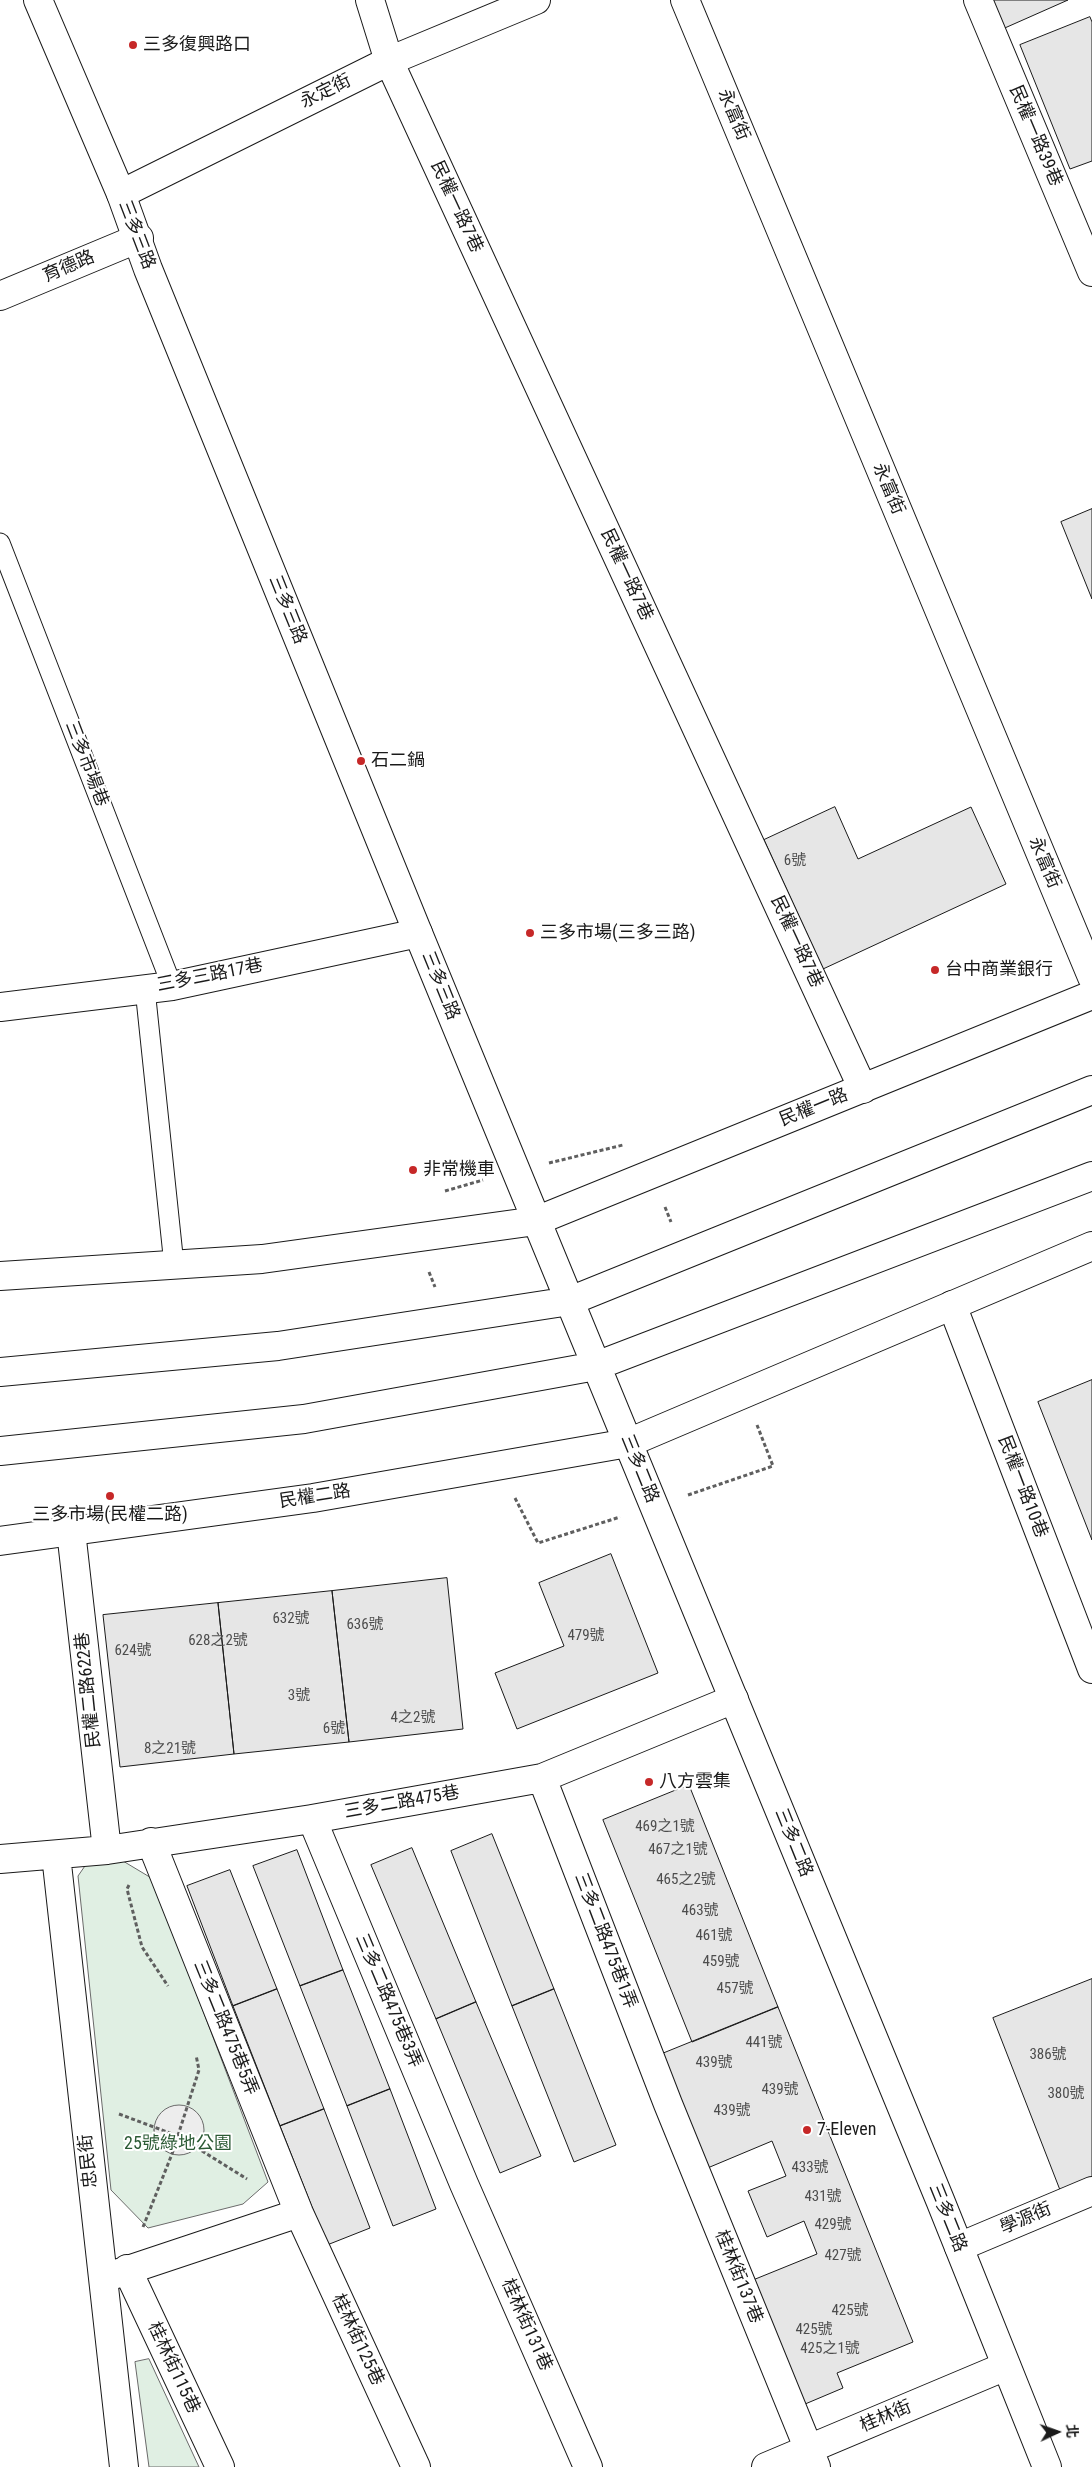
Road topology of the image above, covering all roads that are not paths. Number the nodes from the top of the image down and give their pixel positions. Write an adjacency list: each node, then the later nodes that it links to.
1 (38, 0): 7 (street, 三多三路)
2 (370, 0): 6 (street, 民權一路7巷)
3 (536, 0): 6 (street, 永定街)
4 (685, 0): 13 (street, 永富街)
5 (978, 0): 9 (street, 民權一路39巷)
6 (389, 61): 7 (street, 永定街); 17 (street, 民權一路7巷)
7 (121, 194): 8 (street, 三多三路)
8 (139, 238): 10 (street, 育德路); 12 (street, 三多三路)
9 (1092, 272)
10 (0, 296)
11 (0, 543): 14 (lane, 三多市場巷)
12 (418, 933): 14 (street, 三多三路17巷); 20 (street, 三多三路)
13 (1092, 977)
14 (159, 987): 16 (street, 三多三路17巷); 22 (lane, 三多市場巷)
15 (1092, 995): 17 (street, 民權一路)
16 (0, 1007)
17 (863, 1089): 20 (street, 民權一路)
18 (1092, 1090): 24 (street)
19 (1092, 1176): 26 (street)
20 (536, 1221): 22 (street); 24 (street, 三多二路)
21 (1092, 1246): 25 (street)
22 (174, 1265): 23 (street)
23 (0, 1276)
24 (570, 1301): 26 (street, 三多二路); 27 (street)
25 (952, 1305): 28 (street); 32 (street, 民權一路10巷)
26 (596, 1366): 28 (street, 三多二路); 29 (street)
27 (0, 1372)
28 (628, 1443): 30 (street, 民權二路); 33 (street, 三多二路)
29 (0, 1451)
30 (71, 1531): 31 (street, 民權二路); 37 (street, 民權二路622巷)
31 (0, 1541)
32 (1092, 1669)
33 (734, 1699): 34 (street, 三多二路475巷); 44 (street, 三多二路)
34 (542, 1778): 35 (street, 三多二路475巷); 40 (street, 三多二路475巷1弄)
35 (312, 1819): 36 (street, 三多二路475巷); 41 (street, 三多二路475巷3弄)
36 (151, 1842): 37 (street, 三多二路475巷); 43 (street, 三多二路475巷5弄)
37 (107, 1850): 38 (street, 三多二路475巷)
38 (56, 1855): 39 (street, 三多二路475巷); 46 (street, 忠民街)
39 (0, 1859)
40 (668, 2104): 48 (street, 桂林街137巷)
41 (464, 2184): 52 (street, 桂林街131巷)
42 (1092, 2192): 44 (street, 學源街)
43 (299, 2213): 45 (street); 51 (street, 桂林街125巷)
44 (959, 2247): 47 (street, 三多二路)
45 (127, 2269): 46 (street); 50 (street, 桂林街115巷)
46 (102, 2280): 49 (street, 忠民街)
47 (1006, 2366): 48 (street, 桂林街); 54 (street, 三多二路)
48 (812, 2458): 53 (street, 桂林街)
49 (124, 2467)
50 (220, 2467)
51 (416, 2467)
52 (588, 2467)
53 (766, 2467)
54 (1048, 2467)

